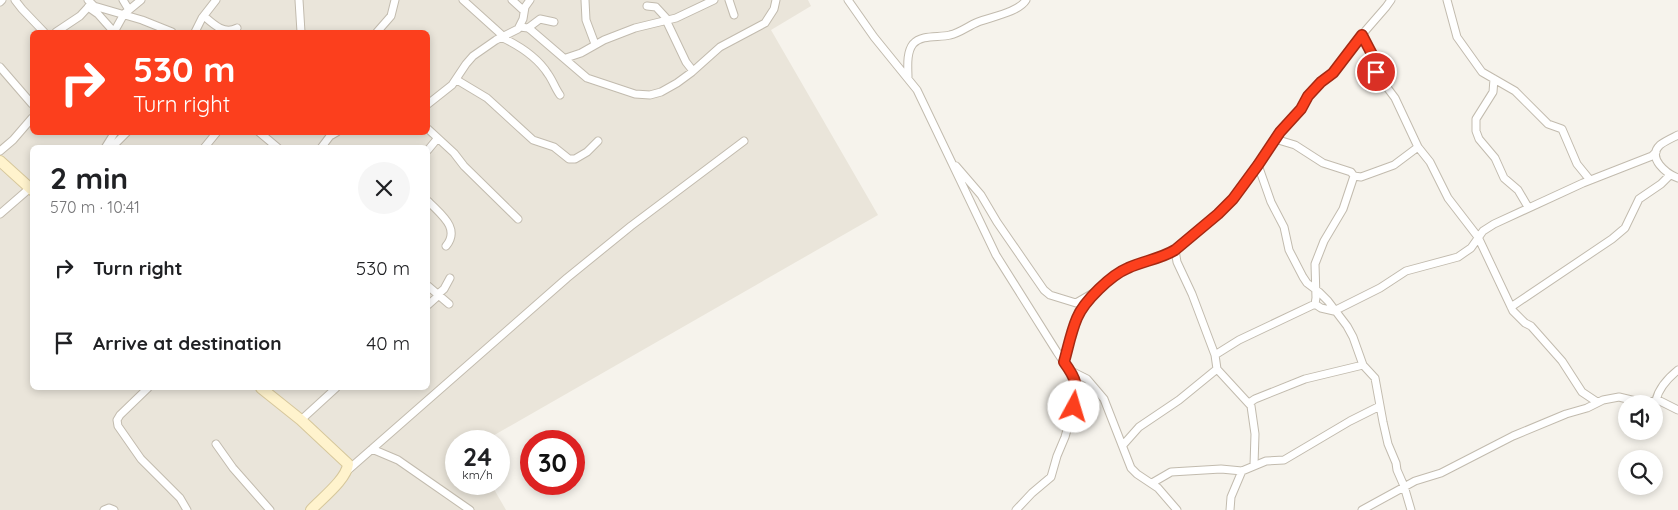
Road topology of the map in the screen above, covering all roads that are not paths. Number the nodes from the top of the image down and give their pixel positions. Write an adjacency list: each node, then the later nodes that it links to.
1 (15, 0): 28 (street)
2 (123, 0): 21 (street)
3 (141, 0): 21 (street)
4 (216, 0): 23 (street)
5 (299, 0): 36 (street)
6 (395, 0): 37 (street)
7 (463, 0): 39 (street)
8 (512, 0): 20 (street)
9 (530, 0): 20 (street)
10 (585, 0): 40 (street)
11 (714, 0): 24 (street)
12 (729, 0): 22 (street)
13 (776, 0): 43 (street)
14 (848, 0): 44 (street)
15 (1026, 0): 44 (street)
16 (1391, 0): 38 (street)
17 (1447, 0): 45 (street)
18 (89, 4): 21 (street); 29 (street); 30 (street)
19 (647, 6): 24 (street)
20 (524, 11): 26 (street)
21 (127, 12): 31 (street); 32 (street)
22 (734, 15)
23 (204, 16): 33 (street); 34 (street)
24 (667, 20): 40 (street); 43 (street)
25 (554, 22): 26 (street)
26 (524, 27): 39 (street); 41 (street)
27 (237, 28): 35 (street)
28 (42, 30)
29 (58, 30)
30 (112, 30)
31 (115, 30)
32 (167, 30)
33 (196, 30)
34 (224, 30)
35 (233, 30)
36 (301, 30)
37 (379, 30)
38 (1362, 35): 58 (street); 65 (street)
39 (502, 37): 46 (street); 47 (street)
40 (595, 44): 41 (street)
41 (566, 58): 43 (street)
42 (0, 67): 48 (street)
43 (694, 71)
44 (908, 78): 69 (street)
45 (1494, 79): 74 (street); 78 (street)
46 (457, 80): 49 (street); 59 (street)
47 (560, 95)
48 (30, 102)
49 (430, 102)
50 (30, 120): 67 (street)
51 (430, 131): 57 (street)
52 (124, 135): 61 (street)
53 (215, 135): 62 (street)
54 (263, 135): 63 (street)
55 (332, 135): 64 (street)
56 (1678, 135): 68 (street)
57 (438, 139): 66 (street); 80 (street)
58 (1275, 139): 71 (street); 72 (street)
59 (598, 141)
60 (744, 141): 115 (street)
61 (114, 145)
62 (206, 145)
63 (274, 145)
64 (323, 145)
65 (1418, 147): 72 (street); 81 (street)
66 (430, 148)
67 (0, 151)
68 (1656, 152): 73 (street); 74 (street)
69 (949, 159): 87 (street); 95 (street)
70 (0, 161): 75 (street)
71 (1258, 165): 83 (street); 86 (street)
72 (1354, 176): 86 (street)
73 (1674, 176): 92 (street)
74 (1590, 180): 78 (street)
75 (30, 188)
76 (30, 190): 79 (street)
77 (430, 203): 82 (street)
78 (1528, 207): 81 (street)
79 (0, 214)
80 (518, 218)
81 (1478, 237): 92 (street); 93 (street)
82 (446, 246)
83 (1175, 250): 87 (street); 94 (street)
84 (450, 278): 88 (street)
85 (430, 288): 88 (street)
86 (1315, 289): 91 (street); 93 (street)
87 (1097, 290): 95 (street)
88 (437, 295): 89 (street); 90 (street)
89 (430, 303)
90 (449, 304)
91 (1315, 304): 93 (street); 94 (street)
92 (1511, 306): 105 (street)
93 (1334, 311): 96 (street)
94 (1215, 355): 97 (street)
95 (1064, 362): 99 (street)
96 (1363, 365): 107 (street); 108 (street)
97 (1217, 369): 107 (street); 114 (street)
98 (1678, 370): 103 (street)
99 (1071, 371): 114 (street); 127 (street)
100 (146, 390): 123 (street)
101 (263, 390): 111 (street)
102 (334, 390): 111 (street)
103 (1657, 395)
104 (1618, 397): 105 (street)
105 (1597, 402): 120 (street)
106 (1663, 402): 109 (street)
107 (1249, 403): 116 (street)
108 (1380, 406): 110 (street); 112 (street)
109 (1678, 410)
110 (1370, 411): 112 (street); 116 (street)
111 (300, 420): 117 (street)
112 (1383, 422): 120 (street)
113 (216, 444): 124 (street)
114 (1123, 445): 119 (street)
115 (372, 450): 117 (street); 126 (street)
116 (1254, 465): 118 (street)
117 (348, 470): 125 (street)
118 (1242, 471): 119 (street); 129 (street)
119 (1152, 483): 128 (street)
120 (1404, 486): 130 (street); 131 (street)
121 (104, 510): 122 (street)
122 (114, 510)
123 (187, 510)
124 (270, 510)
125 (311, 510)
126 (470, 510)
127 (1016, 510)
128 (1177, 510)
129 (1230, 510)
130 (1362, 510)
131 (1411, 510)

